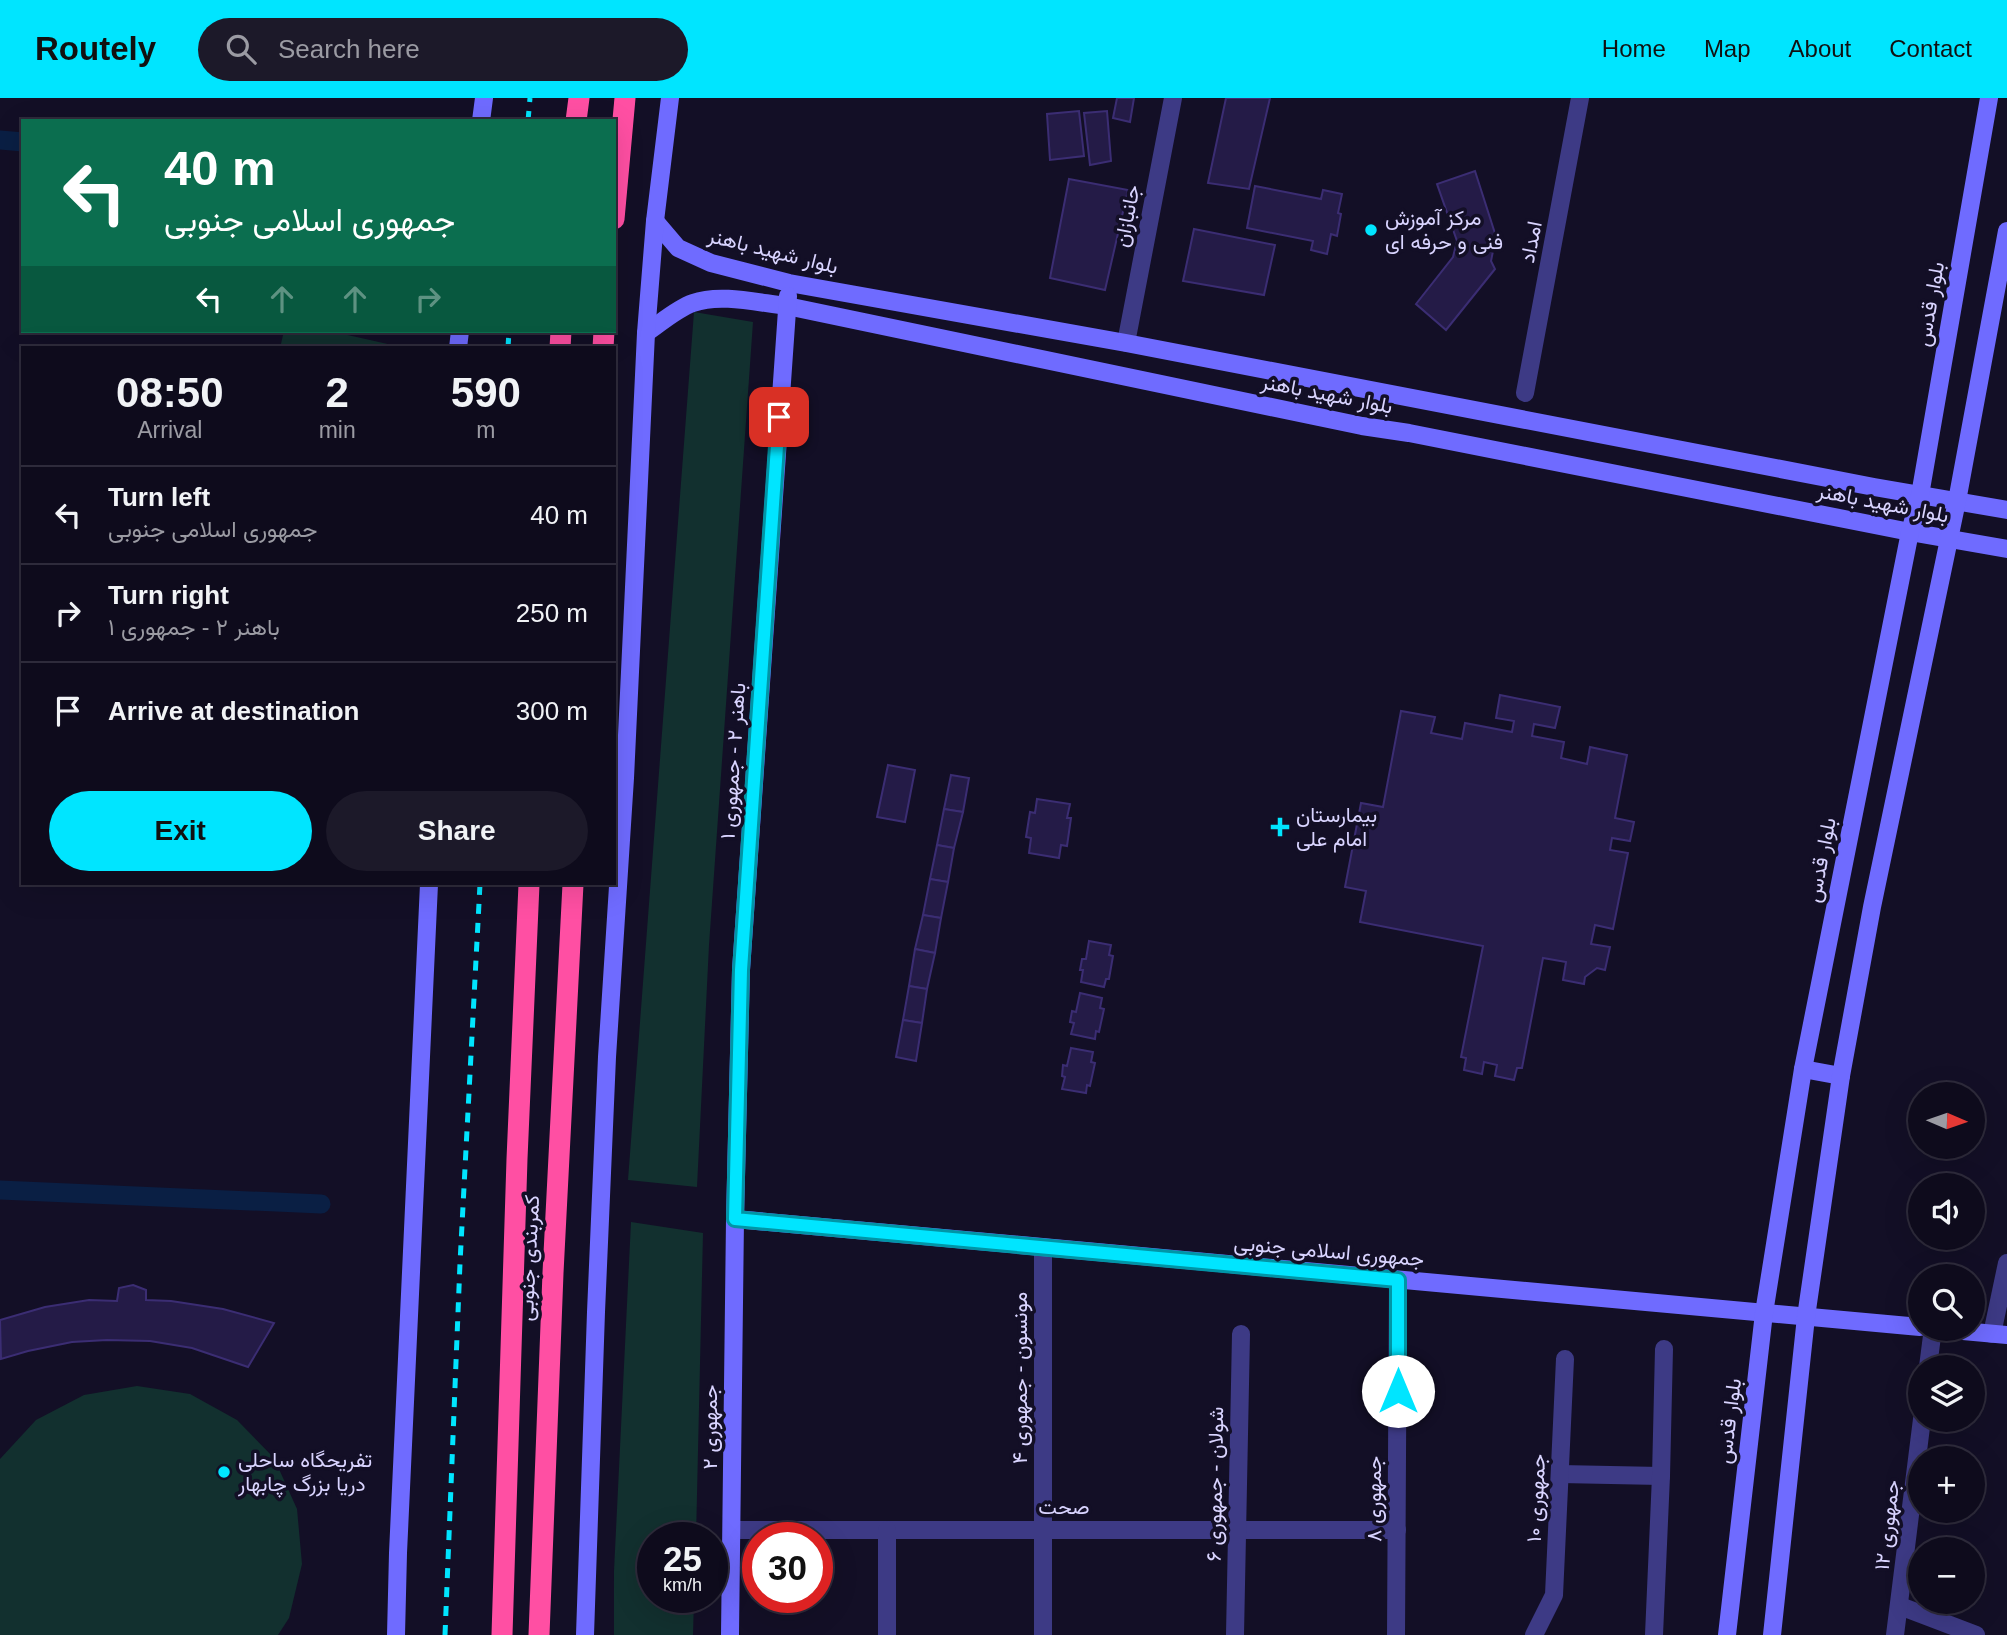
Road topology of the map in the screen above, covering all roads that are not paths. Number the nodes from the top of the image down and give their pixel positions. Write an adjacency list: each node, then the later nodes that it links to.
1 (484, 98): 8 (main road)
2 (579, 98): 9 (highway)
3 (625, 98): 10 (highway)
4 (670, 98): 11 (main road)
5 (1173, 98): 16 (street, جانبازان)
6 (1580, 98): 17 (street, امداد)
7 (1989, 98): 18 (main road, بلوار قدس)
8 (481, 119)
9 (576, 119)
10 (616, 197)
11 (655, 221): 13 (main road, بلوار شهید باهنر); 15 (main road)
12 (2007, 231): 19 (main road)
13 (789, 283): 14 (main road, باهنر ۲ - جمهوری ۱); 16 (main road, بلوار شهید باهنر)
14 (787, 306): 15 (main road, بلوار شهید باهنر); 21 (main road, بلوار شهید باهنر); 29 (main road, باهنر ۲ - جمهوری ۱)
15 (646, 333): 52 (main road)
16 (1126, 343): 18 (main road, بلوار شهید باهنر)
17 (1525, 393)
18 (1920, 495): 19 (main road, بلوار شهید باهنر); 21 (main road, بلوار قدس)
19 (1957, 501): 20 (main road, بلوار شهید باهنر); 22 (main road)
20 (2007, 509)
21 (1910, 532): 22 (main road, بلوار شهید باهنر); 27 (main road, بلوار قدس)
22 (1949, 539): 23 (main road, بلوار شهید باهنر); 28 (main road)
23 (2007, 549)
24 (429, 885): 49 (main road)
25 (529, 885): 50 (highway, کمربندی جنوبی)
26 (573, 885): 51 (highway, کمربندی جنوبی)
27 (1803, 1069): 28 (main road); 33 (main road, بلوار قدس)
28 (1841, 1076): 34 (main road)
29 (735, 1219): 30 (main road, جمهوری اسلامی جنوبی); 43 (main road, جمهوری ۲)
30 (1042, 1247): 32 (main road, جمهوری اسلامی جنوبی); 45 (street, مونسون - جمهوری ۴)
31 (2007, 1263): 37 (street)
32 (1398, 1280): 33 (main road, جمهوری اسلامی جنوبی); 47 (street, جمهوری ۸)
33 (1764, 1313): 34 (main road, جمهوری اسلامی جنوبی); 60 (main road, بلوار قدس)
34 (1806, 1317): 35 (main road, جمهوری اسلامی جنوبی); 61 (main road)
35 (1908, 1326)
36 (1241, 1334): 46 (street, شولان - جمهوری ۶)
37 (2000, 1334)
38 (1664, 1349): 42 (street)
39 (1565, 1359): 41 (street, جمهوری ۱۰)
40 (1920, 1432): 48 (street, جمهوری ۱۲)
41 (1560, 1474): 42 (street); 58 (street, جمهوری ۱۰)
42 (1661, 1476): 59 (street)
43 (732, 1530): 44 (street, صحت); 53 (main road, جمهوری ۲)
44 (887, 1530): 45 (street, صحت); 54 (street)
45 (1043, 1530): 46 (street, صحت); 55 (street, مونسون - جمهوری ۴)
46 (1237, 1530): 47 (street, صحت); 56 (street, شولان - جمهوری ۶)
47 (1397, 1530): 57 (street, جمهوری ۸)
48 (1900, 1606): 62 (street, جمهوری ۱۲); 63 (street)
49 (396, 1635)
50 (502, 1635)
51 (539, 1635)
52 (585, 1635)
53 (730, 1635)
54 (887, 1635)
55 (1043, 1635)
56 (1235, 1635)
57 (1396, 1635)
58 (1534, 1635)
59 (1654, 1635)
60 (1727, 1635)
61 (1772, 1635)
62 (1895, 1635)
63 (1976, 1635)

